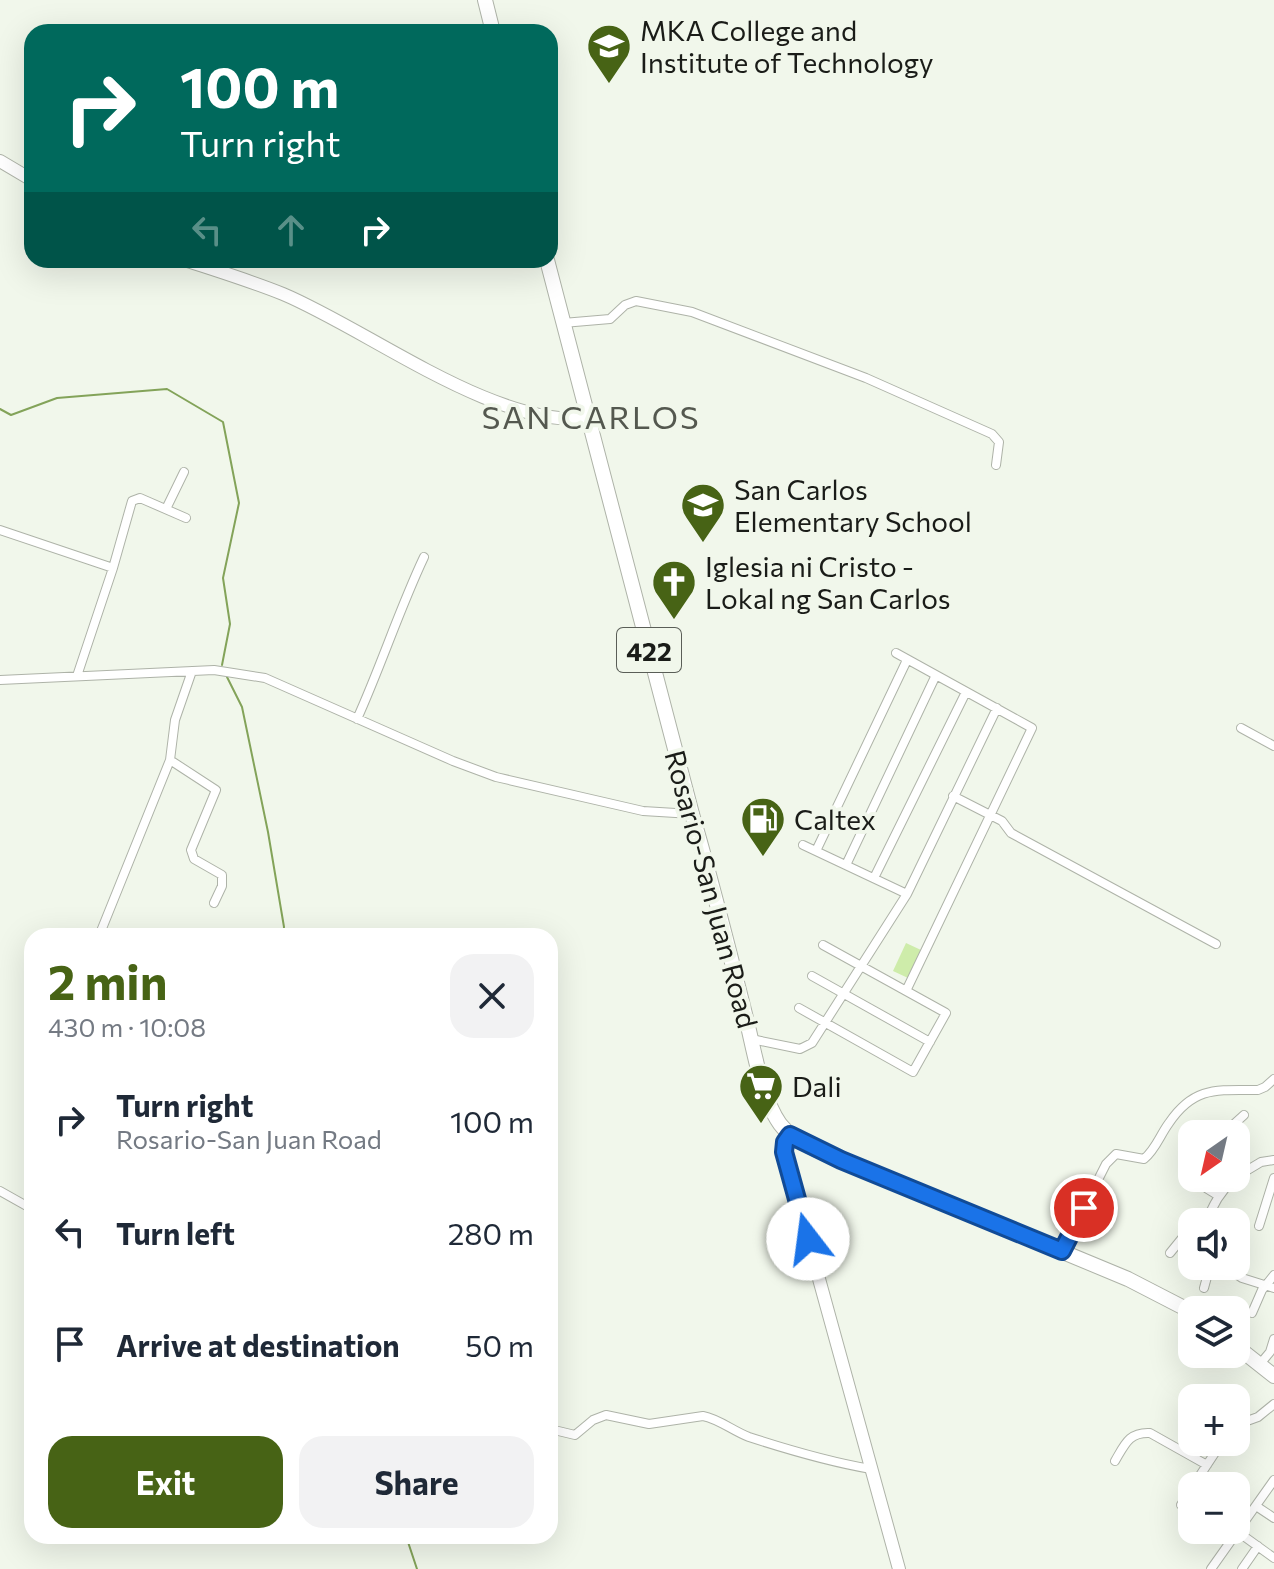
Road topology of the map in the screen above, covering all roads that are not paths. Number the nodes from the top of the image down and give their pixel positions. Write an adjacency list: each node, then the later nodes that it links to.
1 (485, 0): 2 (main road)
2 (491, 24)
3 (0, 161): 4 (street)
4 (24, 175)
5 (208, 268): 8 (street)
6 (549, 268): 7 (main road, Rosario-San Juan Road / 422)
7 (562, 323): 8 (main road, Rosario-San Juan Road / 422); 9 (street)
8 (589, 418): 29 (main road, Rosario-San Juan Road / 422)
9 (996, 465)
10 (184, 472): 11 (street)
11 (166, 509): 12 (street); 15 (street)
12 (186, 518)
13 (0, 530): 15 (street)
14 (424, 557): 24 (street)
15 (113, 568): 20 (street)
16 (896, 653): 17 (street)
17 (907, 660): 19 (street); 32 (street)
18 (192, 671): 20 (street); 24 (street); 27 (street)
19 (936, 675): 22 (street); 33 (street)
20 (77, 676): 21 (street)
21 (0, 680)
22 (966, 692): 23 (street); 34 (street)
23 (997, 708): 28 (street); 30 (street)
24 (357, 719): 29 (street)
25 (1241, 728): 26 (street)
26 (1274, 746)
27 (170, 760): 36 (street); 37 (street)
28 (953, 796): 30 (street); 35 (street)
29 (692, 814): 46 (main road, Rosario-San Juan Road / 422)
30 (991, 815): 38 (street); 42 (street)
31 (803, 845): 32 (street)
32 (816, 851): 33 (street)
33 (846, 865): 34 (street)
34 (874, 878): 35 (street)
35 (907, 894): 40 (street)
36 (214, 903)
37 (102, 928)
38 (1216, 944)
39 (823, 945): 40 (street)
40 (861, 966): 42 (street); 43 (street)
41 (812, 976): 43 (street)
42 (906, 991): 47 (street)
43 (843, 994): 45 (street); 47 (street)
44 (799, 1008): 45 (street)
45 (824, 1023): 46 (street); 47 (street)
46 (751, 1039): 51 (main road, Rosario-San Juan Road / 422)
47 (930, 1042)
48 (1274, 1079): 63 (street)
49 (1244, 1115): 50 (street)
50 (1238, 1120)
51 (790, 1135): 63 (main road); 83 (street)
52 (1274, 1160): 53 (street)
53 (1250, 1168)
54 (1274, 1178): 61 (street)
55 (0, 1191): 59 (street)
56 (1213, 1192): 58 (street)
57 (1222, 1192): 58 (street)
58 (1219, 1196): 60 (street)
59 (24, 1203)
60 (1213, 1208)
61 (1259, 1226)
62 (1178, 1243): 64 (street)
63 (1062, 1251): 70 (main road)
64 (1170, 1253)
65 (1274, 1275): 68 (street)
66 (1206, 1280): 69 (street)
67 (1248, 1280): 68 (street)
68 (1270, 1287): 71 (street)
69 (1204, 1288)
70 (1178, 1304)
71 (1252, 1313)
72 (1274, 1339): 73 (street)
73 (1272, 1352): 75 (street)
74 (1250, 1356): 75 (main road)
75 (1260, 1364): 76 (main road)
76 (1274, 1376)
77 (1274, 1404): 78 (street)
78 (1250, 1420)
79 (558, 1431): 83 (street)
80 (1213, 1456): 82 (street)
81 (1115, 1461): 82 (street)
82 (1207, 1465): 84 (street)
83 (871, 1469): 93 (street)
84 (1203, 1472)
85 (1274, 1480): 86 (street)
86 (1256, 1506): 87 (street); 88 (street)
87 (1250, 1515)
88 (1274, 1518)
89 (1250, 1540): 91 (street)
90 (1229, 1544): 94 (street)
91 (1258, 1546): 92 (street); 95 (street)
92 (1274, 1561): 96 (street)
93 (899, 1569)
94 (1211, 1569)
95 (1242, 1569)
96 (1270, 1569)

